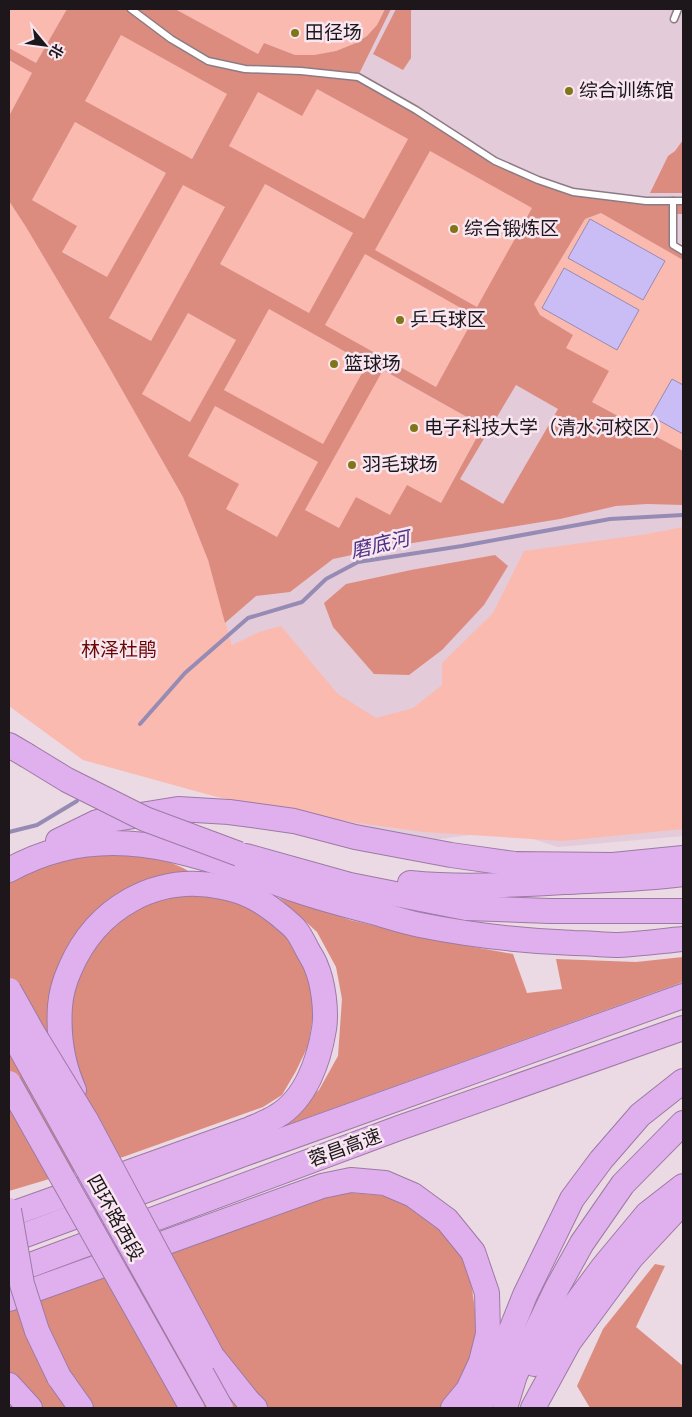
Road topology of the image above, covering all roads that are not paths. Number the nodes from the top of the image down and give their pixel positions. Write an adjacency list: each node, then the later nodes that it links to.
1 (131, 9): 4 (lane)
2 (678, 9): 3 (lane)
3 (674, 19)
4 (673, 201): 5 (lane); 6 (lane)
5 (683, 201)
6 (683, 251)
7 (17, 750): 8 (highway, bridge)
8 (238, 854): 11 (highway); 12 (highway)
9 (683, 858): 10 (highway)
10 (9, 870): 13 (highway)
11 (683, 874)
12 (683, 911)
13 (683, 939)
14 (9, 990): 20 (highway, bridge)
15 (683, 996): 26 (highway, 蓉昌高速)
16 (9, 1028): 34 (highway, 四环路西段, bridge)
17 (683, 1028): 27 (highway, 蓉昌高速)
18 (683, 1081): 38 (highway)
19 (9, 1083): 33 (highway, 四环路西段, bridge)
20 (86, 1120): 25 (highway, bridge); 29 (highway, bridge)
21 (683, 1123): 39 (highway)
22 (683, 1186): 39 (highway)
23 (683, 1202): 40 (highway)
24 (9, 1210): 32 (highway, bridge)
25 (9, 1215)
26 (9, 1241)
27 (9, 1273)
28 (9, 1299): 37 (highway)
29 (212, 1356): 35 (highway); 36 (highway)
30 (9, 1385): 31 (highway)
31 (30, 1408)
32 (81, 1408)
33 (192, 1408)
34 (221, 1408)
35 (242, 1408)
36 (255, 1408)
37 (453, 1408)
38 (478, 1408)
39 (506, 1408)
40 (533, 1408)

